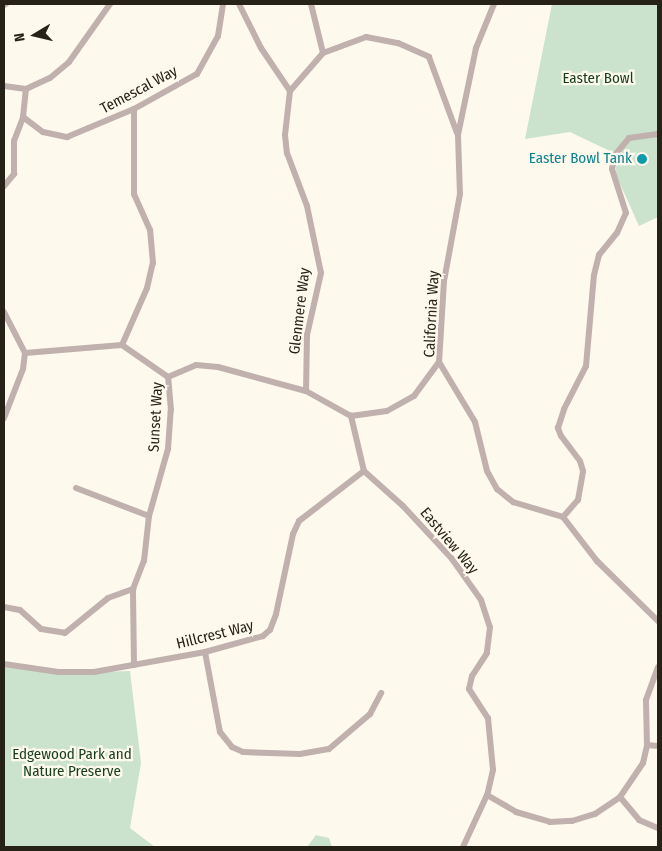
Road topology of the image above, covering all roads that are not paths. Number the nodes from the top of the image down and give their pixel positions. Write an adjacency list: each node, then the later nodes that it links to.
1 (110, 4): 8 (street)
2 (223, 4): 10 (street, Temescal Way)
3 (239, 4): 9 (street)
4 (311, 4): 6 (street)
5 (494, 4): 13 (street, California Way)
6 (324, 53): 9 (street); 13 (street)
7 (4, 86): 8 (street)
8 (26, 89): 11 (street)
9 (290, 91): 20 (street, Glenmere Way)
10 (134, 109): 11 (street, Temescal Way); 16 (street)
11 (23, 117): 14 (street)
12 (658, 134): 26 (street)
13 (458, 135): 18 (street, California Way)
14 (4, 186)
15 (4, 312): 17 (street)
16 (122, 345): 17 (street); 19 (street)
17 (25, 354): 22 (street)
18 (439, 362): 21 (street); 26 (street, California Way)
19 (168, 377): 20 (street, Sunset Way); 25 (street, Sunset Way)
20 (306, 391): 21 (street, Sunset Way)
21 (351, 416): 23 (street)
22 (4, 418)
23 (364, 471): 30 (street, Hillcrest Way); 37 (street, Eastview Way)
24 (76, 488): 25 (street)
25 (149, 516): 27 (street, Sunset Way)
26 (563, 517): 29 (street)
27 (133, 590): 28 (street); 32 (street, Sunset Way)
28 (4, 607)
29 (658, 621)
30 (205, 652): 32 (street, Hillcrest Way); 34 (street)
31 (4, 664): 32 (street, Hillcrest Way)
32 (134, 665)
33 (658, 667): 35 (street)
34 (381, 693)
35 (647, 745): 36 (street); 38 (street)
36 (658, 746)
37 (487, 795): 38 (street); 40 (street)
38 (620, 797): 39 (street)
39 (658, 828)
40 (463, 847)

